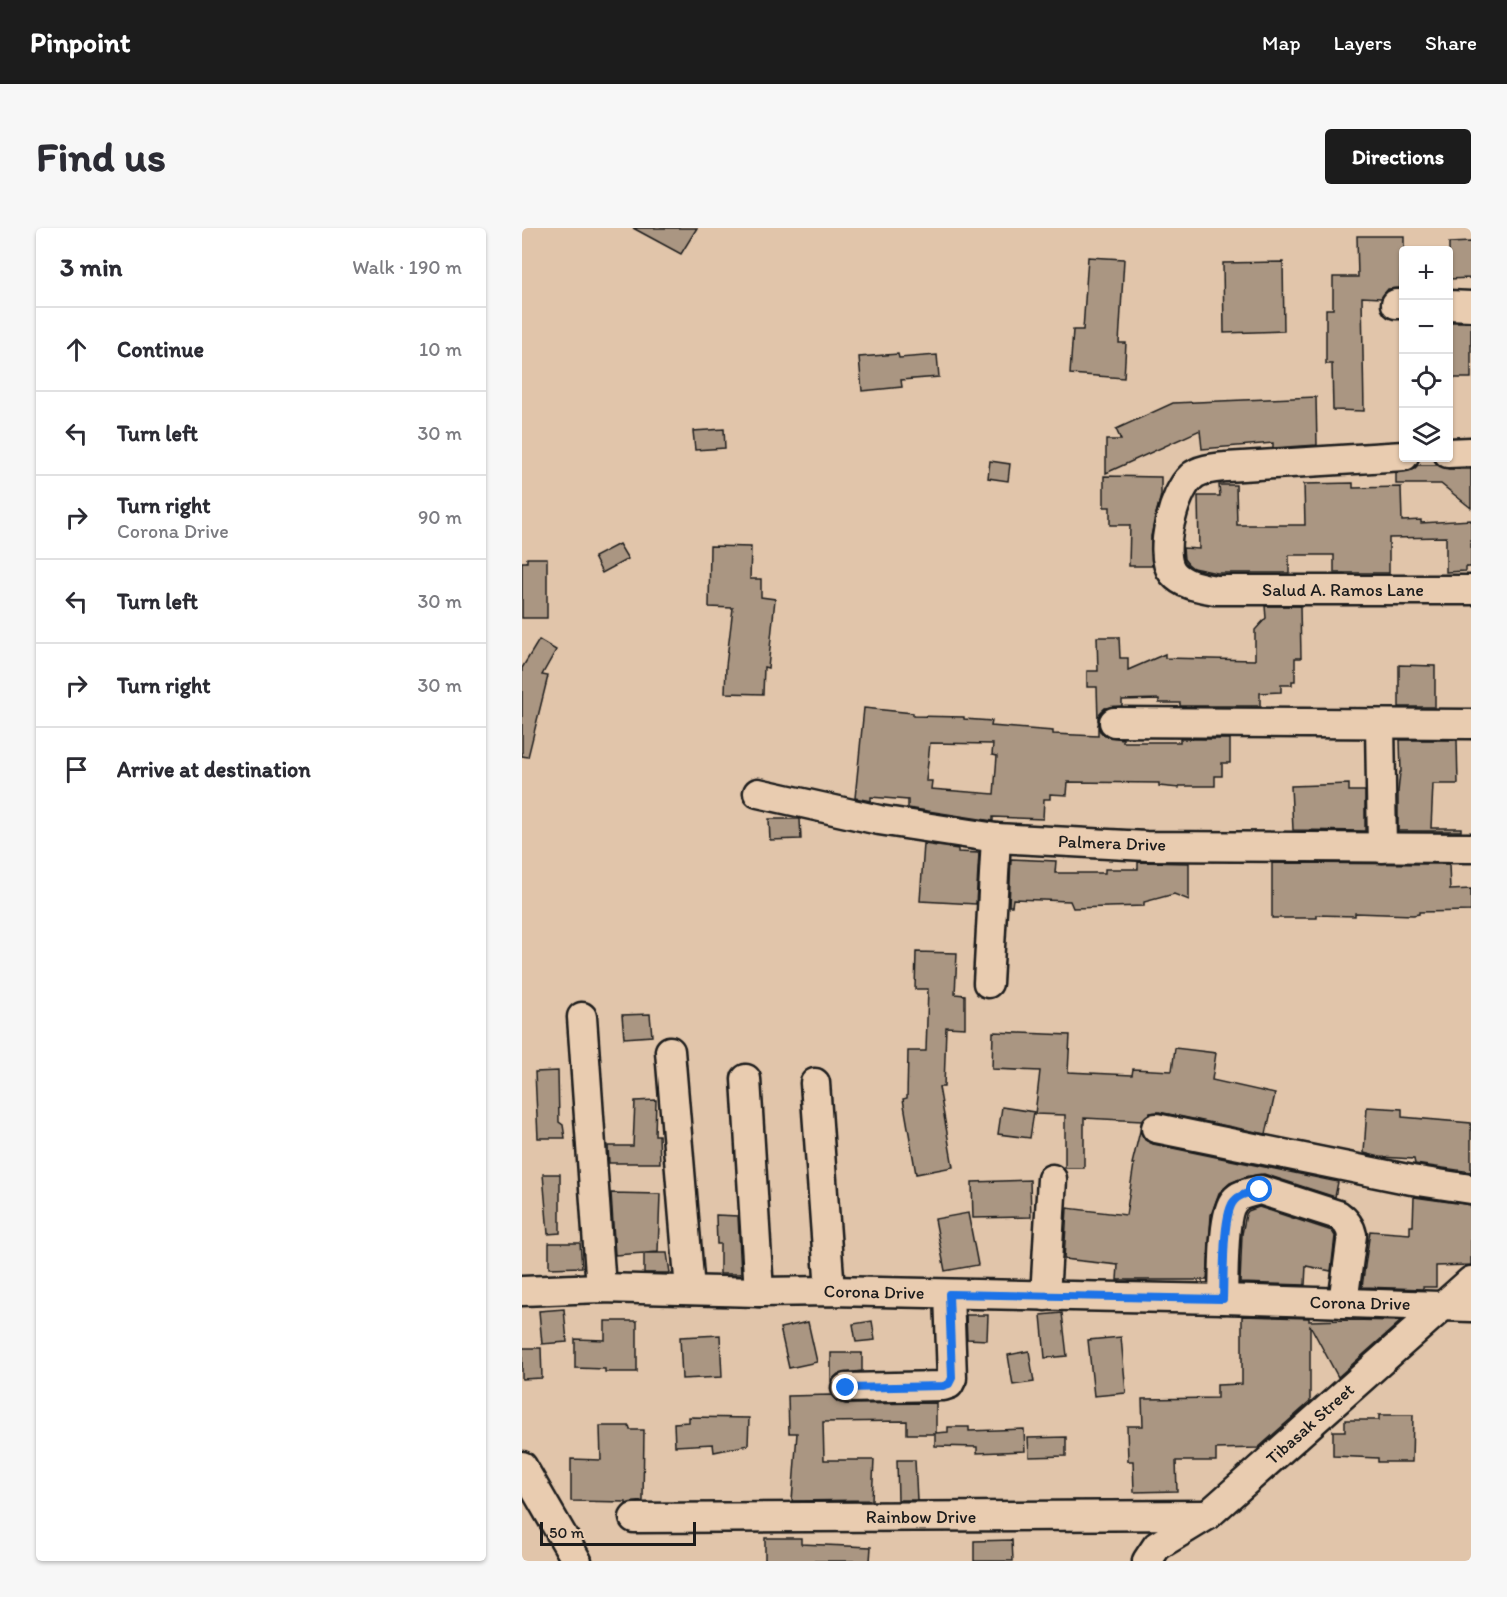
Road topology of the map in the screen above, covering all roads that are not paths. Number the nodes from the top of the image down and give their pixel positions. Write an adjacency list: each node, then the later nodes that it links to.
1 (1453, 305): 2 (street)
2 (1471, 306)
3 (1471, 452): 4 (street)
4 (1453, 453)
5 (1399, 456): 6 (street, Salud A. Ramos Lane)
6 (1471, 590)
7 (1114, 722): 8 (street)
8 (1380, 724): 9 (street); 12 (street)
9 (1471, 724)
10 (758, 793): 11 (street, Palmera Drive)
11 (996, 838): 12 (street, Palmera Drive); 14 (street)
12 (1382, 848): 13 (street, Palmera Drive)
13 (1471, 848)
14 (988, 983)
15 (582, 1017): 23 (street)
16 (669, 1051): 24 (street)
17 (746, 1079): 27 (street)
18 (814, 1083): 26 (street)
19 (1156, 1128): 21 (street)
20 (1052, 1179): 29 (street)
21 (1471, 1189)
22 (1471, 1281): 32 (street, Tibasak Street)
23 (601, 1288): 24 (street, Corona Drive); 25 (street, Corona Drive)
24 (690, 1290): 27 (street, Corona Drive)
25 (522, 1291)
26 (830, 1291): 27 (street, Corona Drive); 28 (street, Corona Drive)
27 (759, 1292)
28 (949, 1294): 29 (street, Corona Drive); 34 (street)
29 (1044, 1296): 30 (street, Corona Drive)
30 (1223, 1299): 31 (street, Corona Drive); 31 (street)
31 (1343, 1303): 32 (street, Corona Drive)
32 (1443, 1305): 33 (street, Corona Drive); 36 (street, Tibasak Street)
33 (1471, 1307)
34 (846, 1388)
35 (522, 1466): 38 (street)
36 (1208, 1515): 37 (street, Rainbow Drive); 39 (street, Tibasak Street)
37 (633, 1518)
38 (577, 1561)
39 (1147, 1561)

